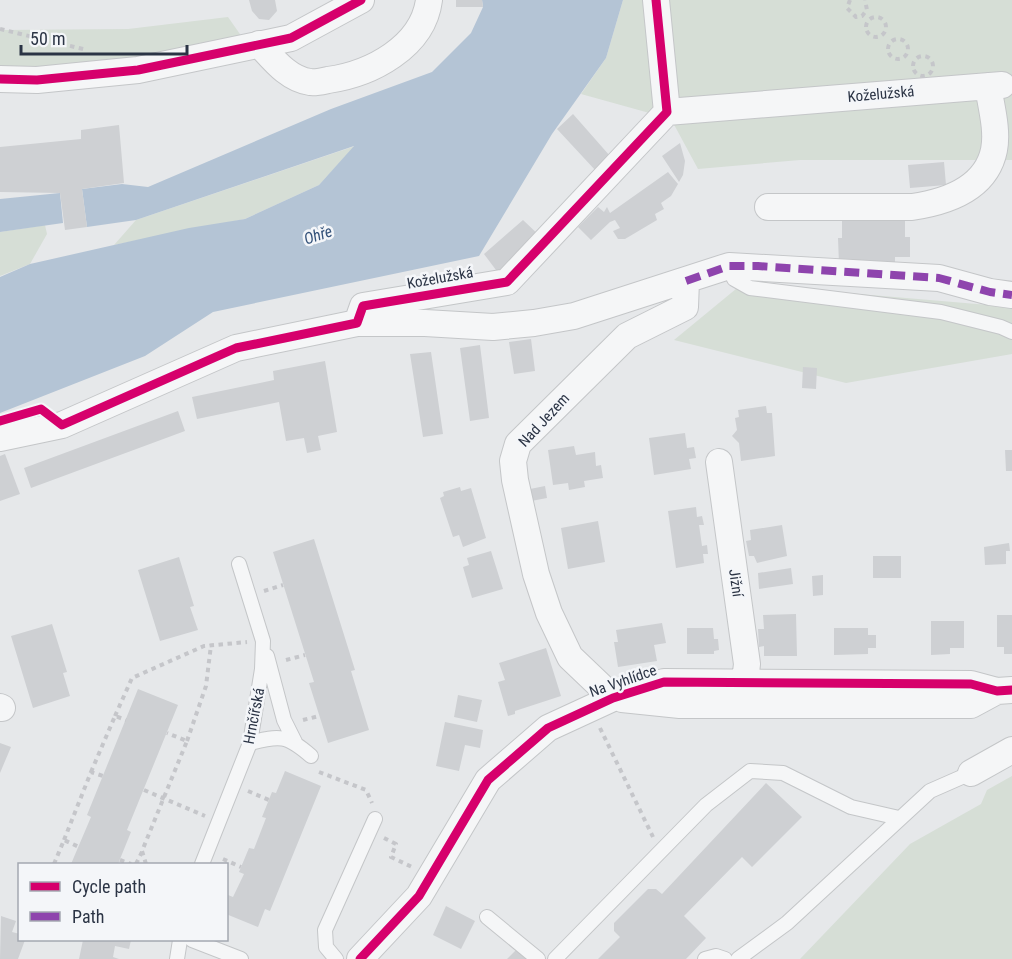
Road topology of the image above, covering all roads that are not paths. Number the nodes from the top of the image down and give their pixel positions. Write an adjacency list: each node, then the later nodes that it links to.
1 (361, 0): 4 (street)
2 (429, 0): 4 (street)
3 (656, 0): 6 (street)
4 (259, 44): 5 (street)
5 (0, 79)
6 (667, 112): 7 (street, Koželužská); 11 (street, Koželužská)
7 (768, 207)
8 (729, 266): 9 (street); 10 (street); 12 (lane)
9 (686, 281): 11 (street); 19 (street, Nad Jezem)
10 (1012, 295)
11 (357, 323): 13 (street)
12 (1012, 332)
13 (0, 438)
14 (719, 462): 18 (street, Jižní)
15 (239, 564): 16 (lane, Hrnčířská)
16 (263, 642): 20 (lane); 21 (lane, Hrnčířská)
17 (1005, 690): 18 (street, Na Vyhlídce)
18 (744, 693): 19 (street, Na Vyhlídce)
19 (602, 703): 34 (street, Na Vyhlídce)
20 (295, 742): 21 (lane); 23 (lane)
21 (250, 743): 27 (lane, Hrnčířská)
22 (1012, 750): 24 (street)
23 (311, 756)
24 (971, 773): 25 (lane)
25 (900, 818): 36 (lane); 39 (lane)
26 (375, 819): 33 (lane)
27 (202, 863)
28 (487, 917): 35 (lane)
29 (180, 941): 31 (lane)
30 (197, 941): 32 (lane)
31 (177, 959)
32 (241, 959)
33 (336, 959)
34 (360, 959)
35 (538, 959)
36 (555, 959)
37 (705, 959): 38 (lane)
38 (725, 959)
39 (738, 959)

